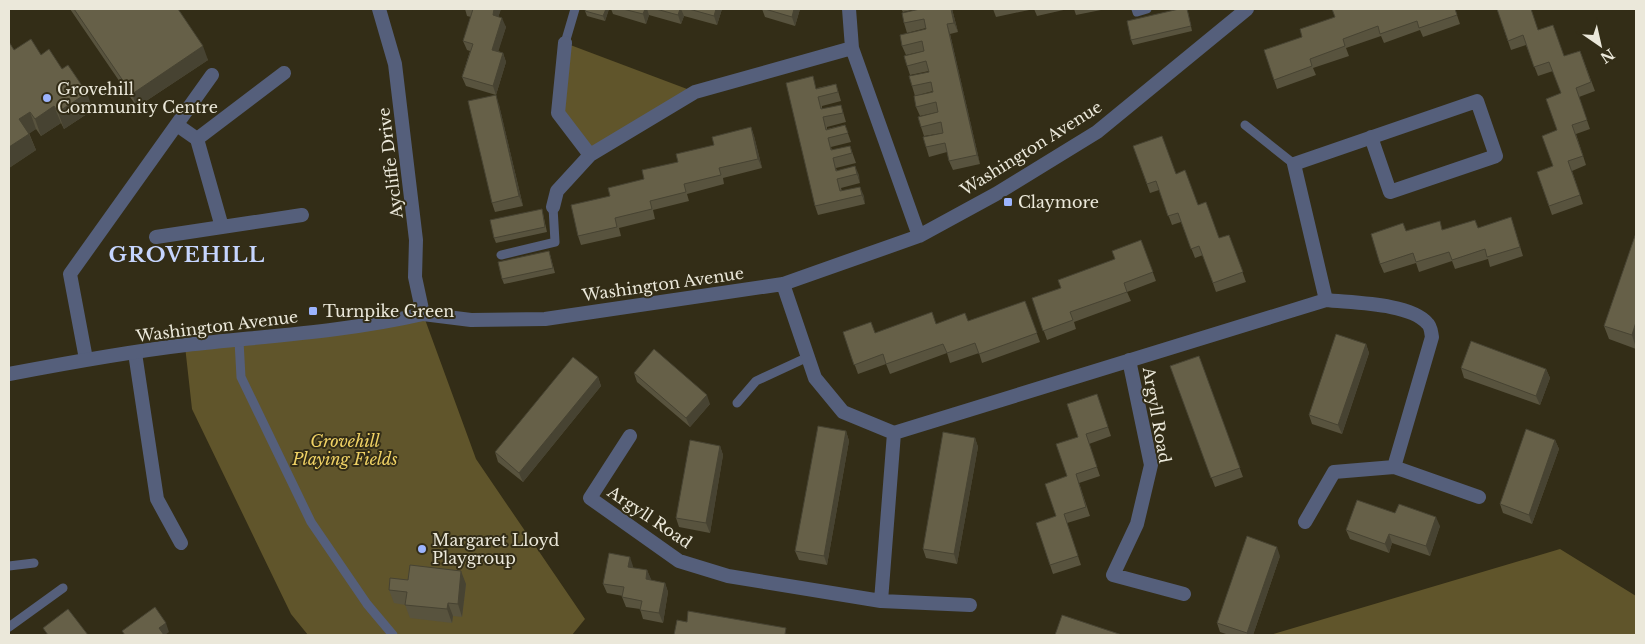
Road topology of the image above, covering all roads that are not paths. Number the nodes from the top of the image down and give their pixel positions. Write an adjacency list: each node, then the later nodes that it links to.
1 (378, 9): 25 (street, Aycliffe Drive)
2 (574, 9): 7 (lane)
3 (848, 9): 8 (street)
4 (1136, 9): 5 (lane)
5 (1147, 9)
6 (1247, 9): 20 (street, Washington Avenue)
7 (565, 43): 15 (street)
8 (852, 48): 15 (street); 20 (street)
9 (284, 74): 14 (street)
10 (212, 75): 11 (street)
11 (177, 124): 14 (street); 29 (street)
12 (1245, 125): 16 (lane)
13 (1371, 137): 13 (street); 16 (street)
14 (197, 139): 19 (street)
15 (590, 155): 17 (street)
16 (1294, 164): 24 (street)
17 (553, 206): 22 (lane)
18 (302, 214): 19 (street)
19 (222, 227): 21 (street)
20 (919, 236): 23 (street, Washington Avenue)
21 (156, 237)
22 (501, 255)
23 (783, 284): 25 (street, Washington Avenue); 28 (street)
24 (1326, 300): 30 (street, Argyll Road); 35 (street, Argyll Road)
25 (424, 314): 26 (street, Washington Avenue)
26 (238, 341): 27 (street, Washington Avenue); 46 (lane)
27 (135, 353): 29 (street, Washington Avenue); 38 (street)
28 (808, 357): 32 (lane); 33 (street)
29 (86, 359): 31 (street, Washington Avenue)
30 (1130, 360): 33 (street, Argyll Road); 42 (street, Argyll Road)
31 (9, 374)
32 (737, 402)
33 (894, 433): 43 (street)
34 (630, 436): 43 (street, Argyll Road)
35 (1394, 467): 36 (street); 37 (street)
36 (1480, 497)
37 (1305, 522)
38 (181, 543)
39 (34, 563): 40 (lane)
40 (9, 566)
41 (63, 588): 45 (lane)
42 (1184, 594)
43 (881, 601): 44 (street, Argyll Road)
44 (970, 605)
45 (9, 628)
46 (393, 635)

